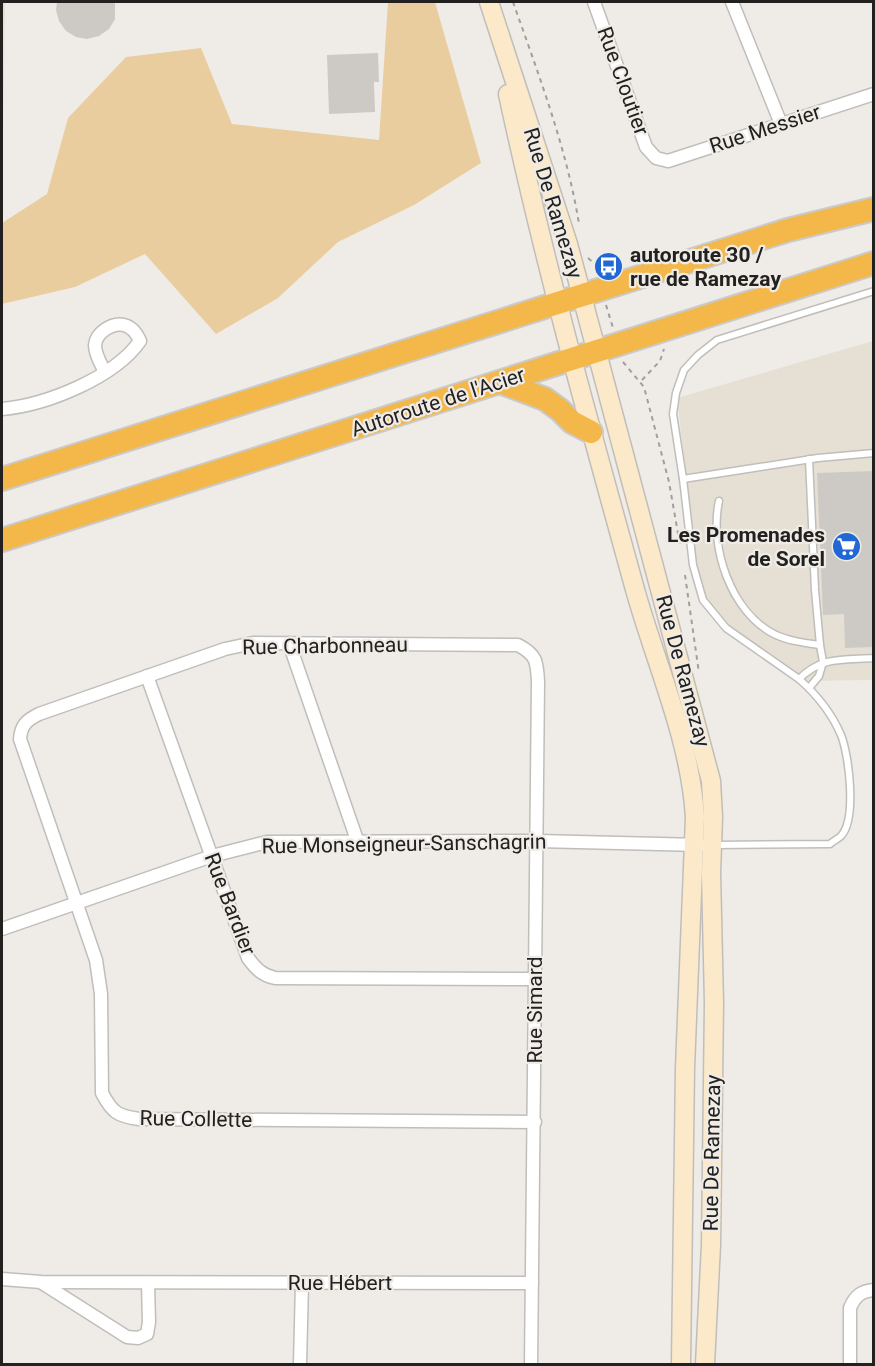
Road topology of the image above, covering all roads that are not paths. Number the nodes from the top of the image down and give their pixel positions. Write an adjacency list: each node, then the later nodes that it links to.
1 (594, 2): 5 (street, Rue Cloutier)
2 (732, 2): 4 (street)
3 (873, 94): 4 (street, Rue Messier)
4 (781, 124): 5 (street, Rue Messier)
5 (656, 158)
6 (873, 209): 9 (highway)
7 (873, 263): 11 (highway, Autoroute de l'Acier)
8 (873, 291): 20 (lane)
9 (582, 296): 10 (highway); 10 (street, Rue De Ramezay); 11 (street, Rue De Ramezay)
10 (559, 303): 12 (street, Rue De Ramezay); 19 (highway)
11 (597, 351): 12 (highway, Autoroute de l'Acier); 35 (street, Rue De Ramezay)
12 (573, 359): 14 (highway, Autoroute de l'Acier); 16 (street, Rue De Ramezay)
13 (105, 372): 15 (street)
14 (500, 382): 16 (highway); 22 (highway, Autoroute de l'Acier)
15 (2, 409)
16 (591, 432): 34 (street, Rue De Ramezay)
17 (873, 453): 18 (lane)
18 (809, 459): 20 (lane); 24 (lane)
19 (2, 479)
20 (683, 479): 29 (lane)
21 (720, 501): 24 (lane)
22 (2, 540)
23 (289, 643): 25 (street, Rue Charbonneau); 28 (street, Rue Charbonneau); 32 (street)
24 (820, 645): 27 (lane)
25 (534, 656): 33 (street, Rue Simard)
26 (873, 658): 27 (lane)
27 (823, 662): 29 (lane); 30 (lane)
28 (147, 676): 31 (street, Rue Charbonneau); 36 (street, Rue Bardier)
29 (799, 679): 30 (lane)
30 (809, 688): 35 (lane)
31 (21, 729): 37 (street, Rue Collette)
32 (357, 840): 33 (street, Rue Monseigneur-Sanschagrin); 36 (street, Rue Monseigneur-Sanschagrin)
33 (537, 841): 34 (street, Rue Monseigneur-Sanschagrin); 39 (street, Rue Simard)
34 (693, 845): 35 (street, Rue Monseigneur-Sanschagrin); 41 (street, Rue De Ramezay)
35 (712, 845): 40 (street, Rue De Ramezay)
36 (212, 856): 37 (street, Rue Monseigneur-Sanschagrin); 39 (street, Rue Bardier)
37 (77, 903): 38 (street, Rue Monseigneur-Sanschagrin); 42 (street, Rue Collette)
38 (2, 929)
39 (534, 979): 42 (street, Rue Simard)
40 (713, 1065): 41 (street); 43 (street, Rue De Ramezay)
41 (685, 1068): 44 (street, Rue De Ramezay)
42 (535, 1122): 49 (street, Rue Simard)
43 (709, 1269): 44 (street); 54 (street, Rue De Ramezay)
44 (682, 1270): 53 (street, Rue De Ramezay)
45 (2, 1278): 46 (street, Rue Hébert)
46 (41, 1282): 47 (street, Rue Hébert); 47 (street, Rue Hébert)
47 (148, 1283): 48 (street, Rue Hébert)
48 (302, 1283): 49 (street, Rue Hébert); 51 (street)
49 (532, 1283): 52 (street, Rue Simard)
50 (873, 1290): 55 (street)
51 (300, 1365)
52 (531, 1365)
53 (681, 1365)
54 (705, 1365)
55 (850, 1365)

